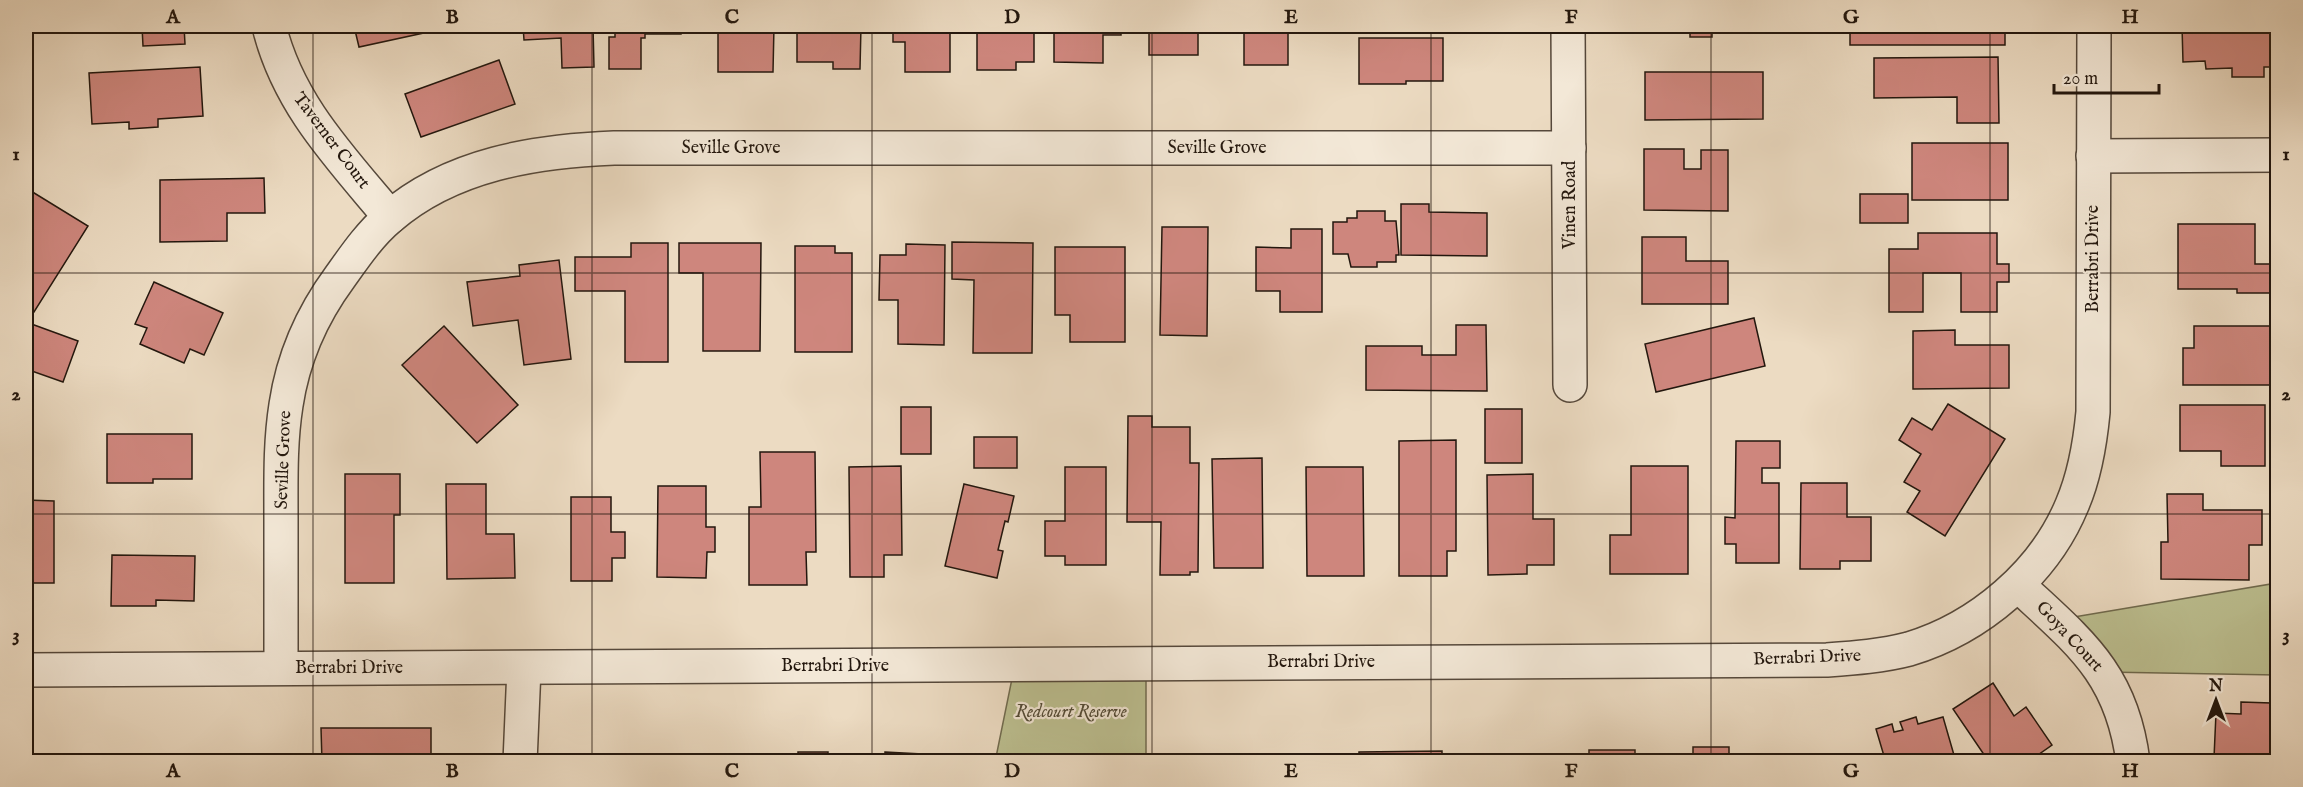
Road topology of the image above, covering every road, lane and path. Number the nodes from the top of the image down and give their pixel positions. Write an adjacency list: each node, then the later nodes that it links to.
1 (269, 26): 7 (street, Taverner Court)
2 (1568, 26): 4 (street, Vinen Road)
3 (2094, 26): 6 (street, Berrabri Drive)
4 (1569, 148): 7 (street, Seville Grove); 8 (street, Vinen Road)
5 (2277, 155): 6 (street)
6 (2093, 156): 9 (street, Berrabri Drive)
7 (390, 217): 10 (street, Seville Grove)
8 (1570, 385)
9 (2018, 585): 11 (street, Berrabri Drive); 14 (street, Goya Court)
10 (281, 668): 11 (street, Berrabri Drive); 12 (street, Berrabri Drive)
11 (524, 668): 13 (street)
12 (26, 670)
13 (520, 762)
14 (2133, 762)

